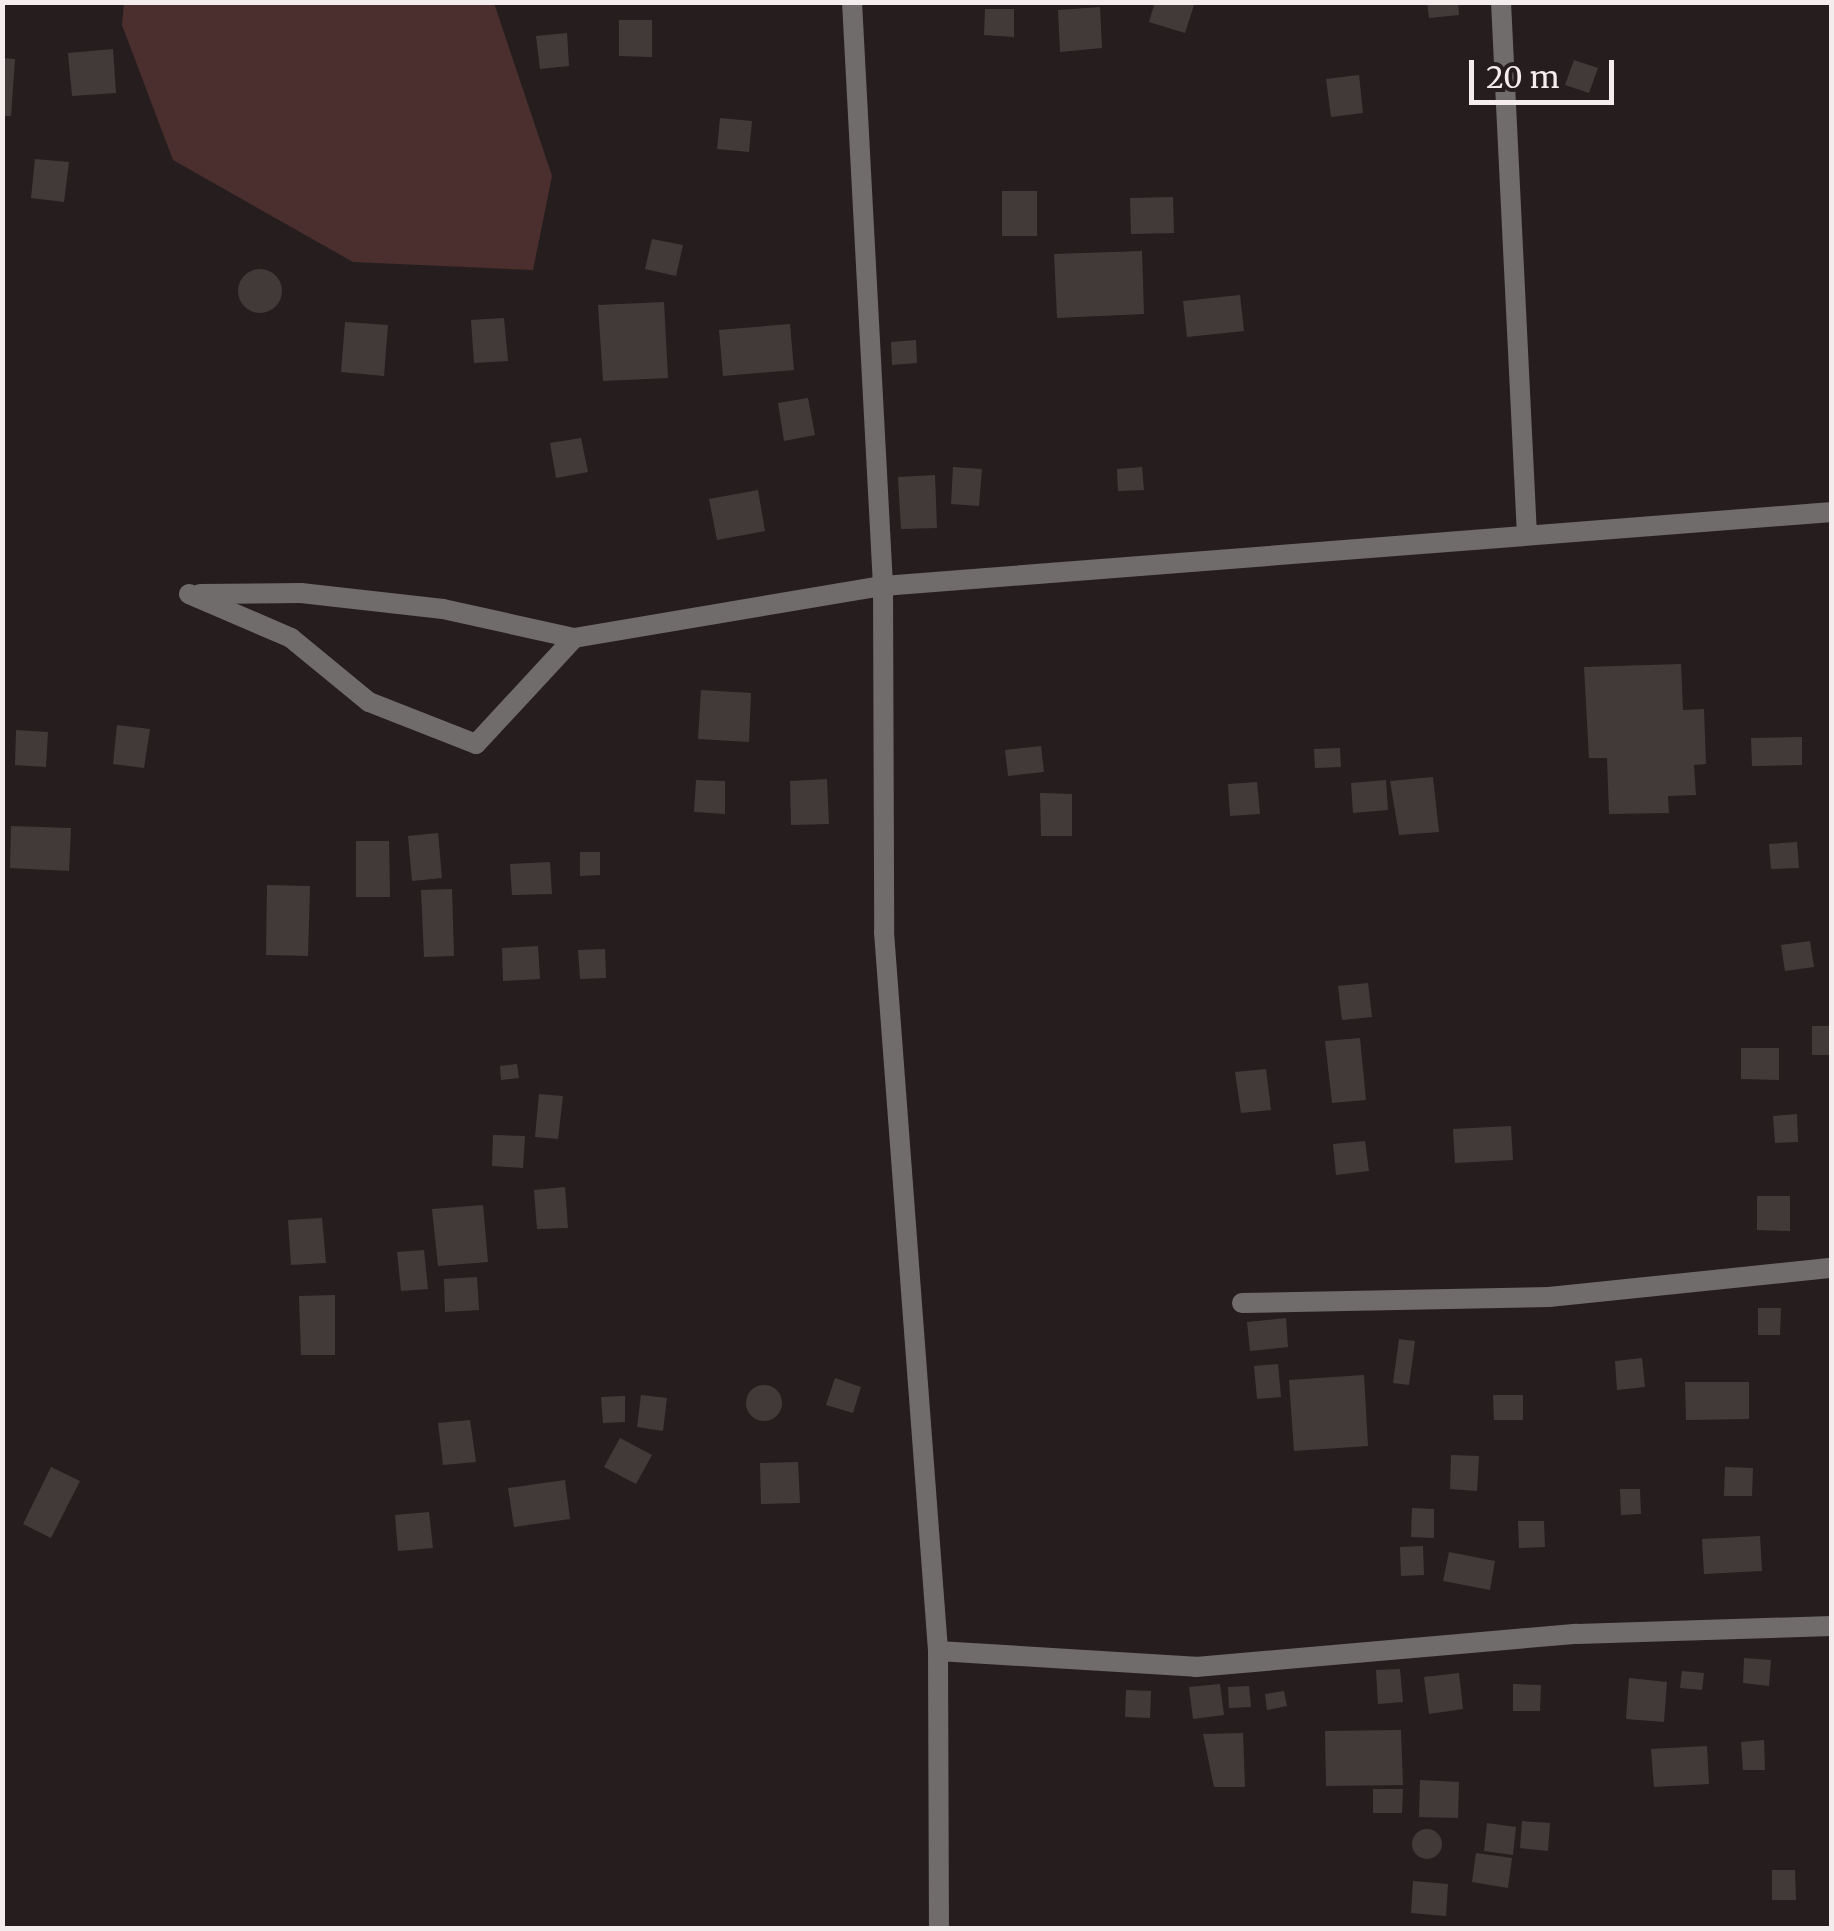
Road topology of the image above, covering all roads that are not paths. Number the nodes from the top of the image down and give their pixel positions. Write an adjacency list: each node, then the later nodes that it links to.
1 (852, 2): 5 (street)
2 (1501, 2): 4 (street)
3 (1832, 512): 4 (street)
4 (1527, 535): 5 (street)
5 (883, 586): 6 (street); 10 (street)
6 (574, 638): 6 (street)
7 (1832, 1268): 8 (street)
8 (1242, 1303)
9 (1832, 1626): 10 (street)
10 (938, 1651): 11 (street)
11 (938, 1928)

